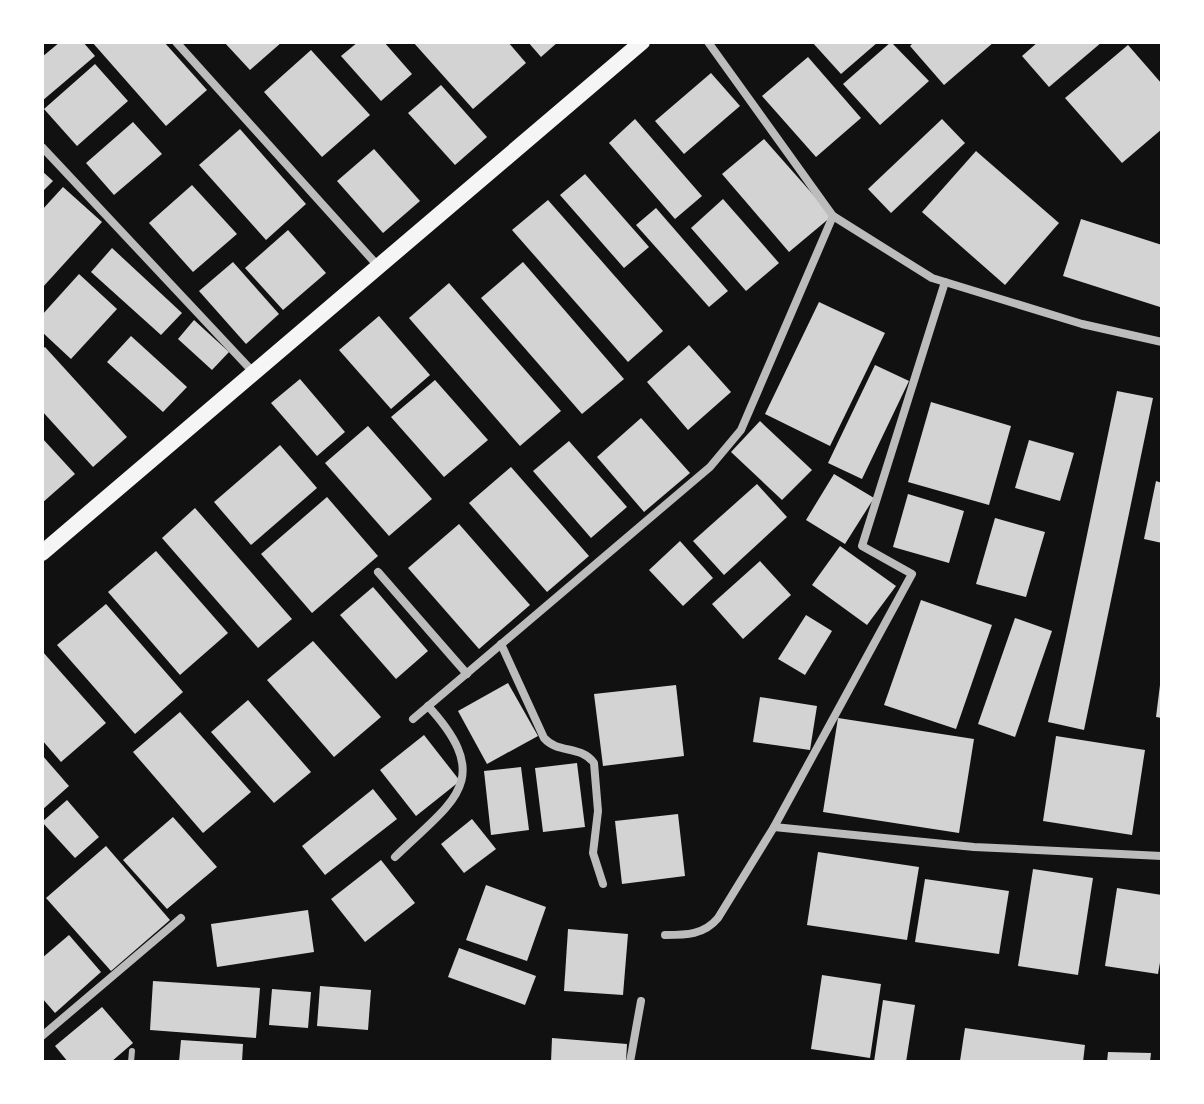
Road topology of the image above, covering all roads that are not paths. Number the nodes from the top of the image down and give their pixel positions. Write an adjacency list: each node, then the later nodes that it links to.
1 (176, 42): 6 (street)
2 (642, 42): 6 (main road)
3 (708, 42): 5 (street)
4 (42, 147): 9 (street)
5 (833, 216): 7 (street); 12 (street)
6 (379, 267): 9 (main road)
7 (945, 282): 8 (street); 16 (street)
8 (1162, 342)
9 (255, 374): 10 (main road)
10 (42, 553)
11 (378, 572): 13 (street)
12 (501, 644): 13 (street); 19 (street)
13 (467, 674): 14 (street)
14 (428, 706): 15 (street); 18 (street)
15 (413, 719)
16 (774, 827): 17 (street); 21 (street)
17 (1162, 856)
18 (395, 857)
19 (603, 884)
20 (181, 918): 23 (street)
21 (665, 935)
22 (641, 1001): 26 (street)
23 (42, 1036)
24 (132, 1051): 25 (lane)
25 (131, 1062)
26 (630, 1062)

